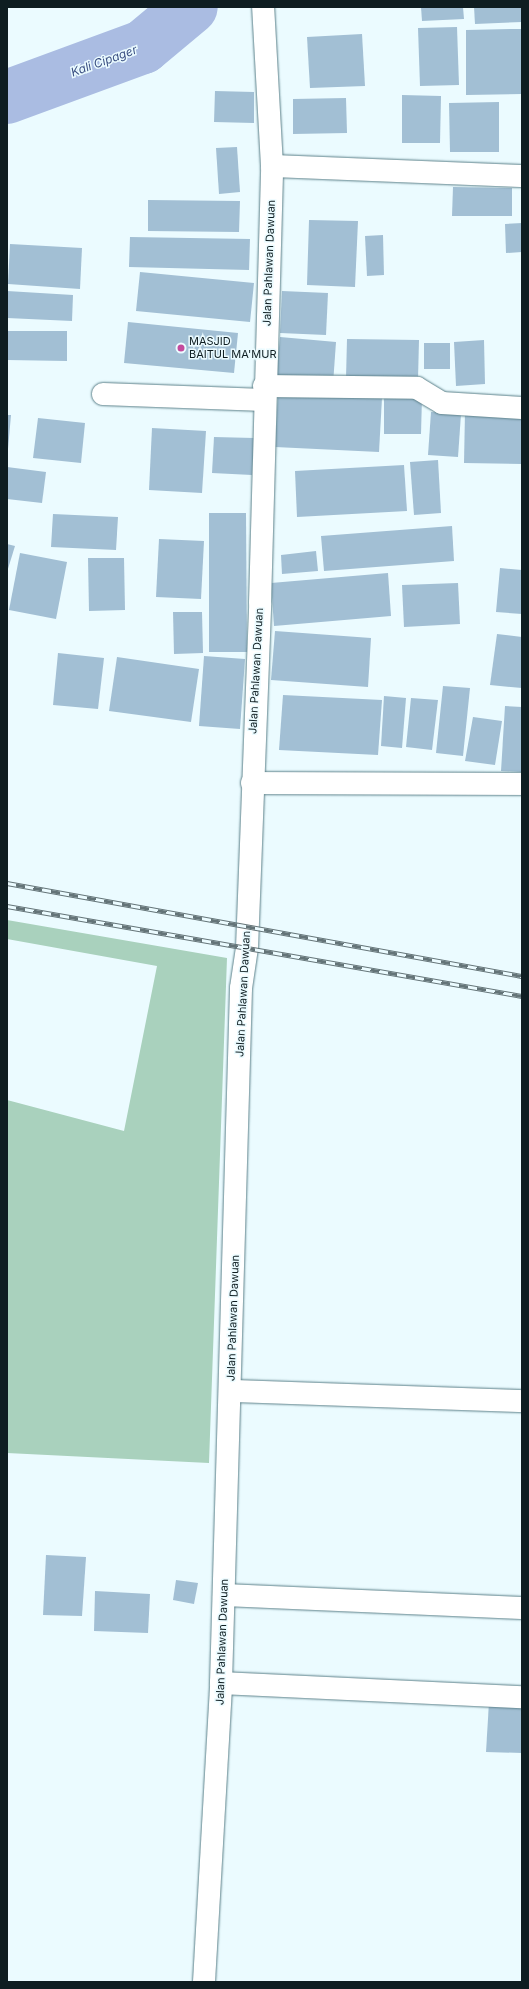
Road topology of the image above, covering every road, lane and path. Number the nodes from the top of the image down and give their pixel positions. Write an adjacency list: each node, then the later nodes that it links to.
1 (263, 7): 2 (street, Jalan Pahlawan Dawuan)
2 (272, 166): 3 (street); 4 (street, Jalan Pahlawan Dawuan)
3 (522, 176)
4 (264, 393): 5 (street); 6 (street); 7 (street, Jalan Pahlawan Dawuan)
5 (103, 394)
6 (522, 408)
7 (252, 783): 8 (street); 9 (street, Jalan Pahlawan Dawuan)
8 (522, 784)
9 (231, 1391): 10 (street); 11 (street, Jalan Pahlawan Dawuan)
10 (522, 1400)
11 (224, 1595): 12 (street); 13 (street, Jalan Pahlawan Dawuan)
12 (522, 1608)
13 (221, 1683): 14 (street); 15 (street, Jalan Pahlawan Dawuan)
14 (522, 1697)
15 (204, 1982)

